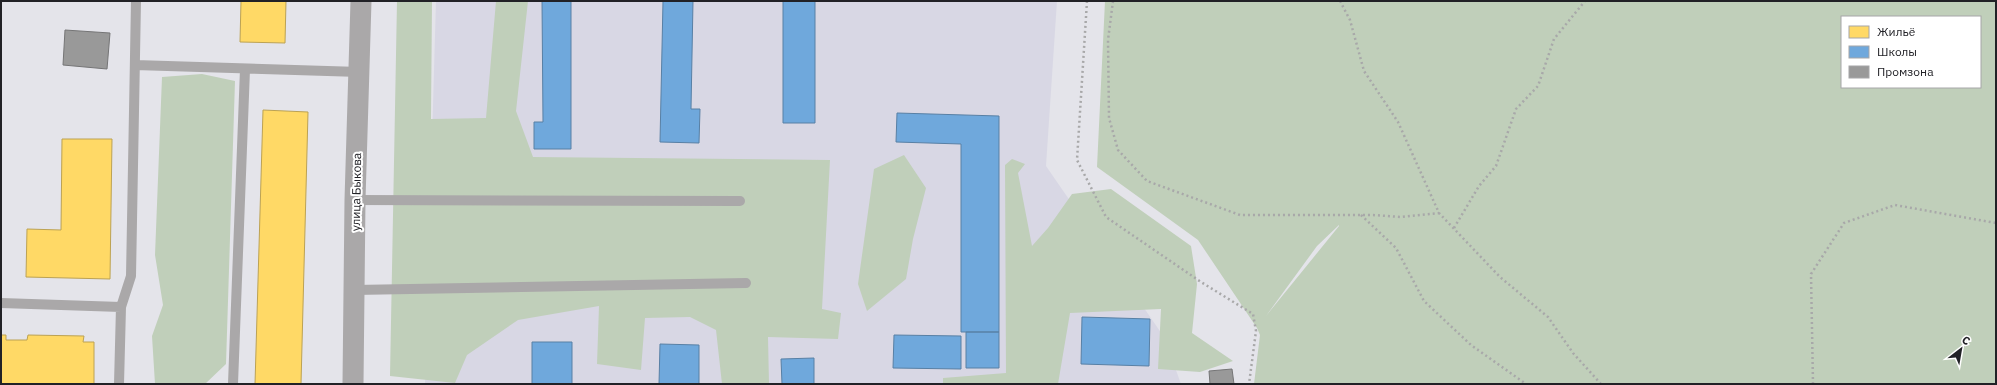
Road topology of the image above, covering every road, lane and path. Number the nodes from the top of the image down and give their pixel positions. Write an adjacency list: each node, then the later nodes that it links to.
1 (136, 1): 7 (lane)
2 (361, 1): 9 (street, улица Быкова)
3 (1087, 1): 23 (path)
4 (1113, 1): 13 (path)
5 (1340, 1): 12 (path)
6 (1585, 1): 15 (path)
7 (135, 65): 8 (lane); 19 (lane)
8 (245, 69): 9 (lane); 21 (lane)
9 (360, 72): 10 (street, улица Быкова)
10 (355, 200): 11 (lane); 17 (street, улица Быкова)
11 (740, 201)
12 (1439, 213): 13 (path); 15 (path)
13 (1361, 215): 24 (path)
14 (1996, 224): 26 (path)
15 (1454, 228): 25 (path)
16 (746, 283): 17 (lane)
17 (354, 290): 22 (street, улица Быкова)
18 (1, 302): 19 (lane)
19 (122, 307): 20 (lane)
20 (119, 384)
21 (233, 384)
22 (353, 384)
23 (1249, 384)
24 (1526, 384)
25 (1601, 384)
26 (1814, 384)

